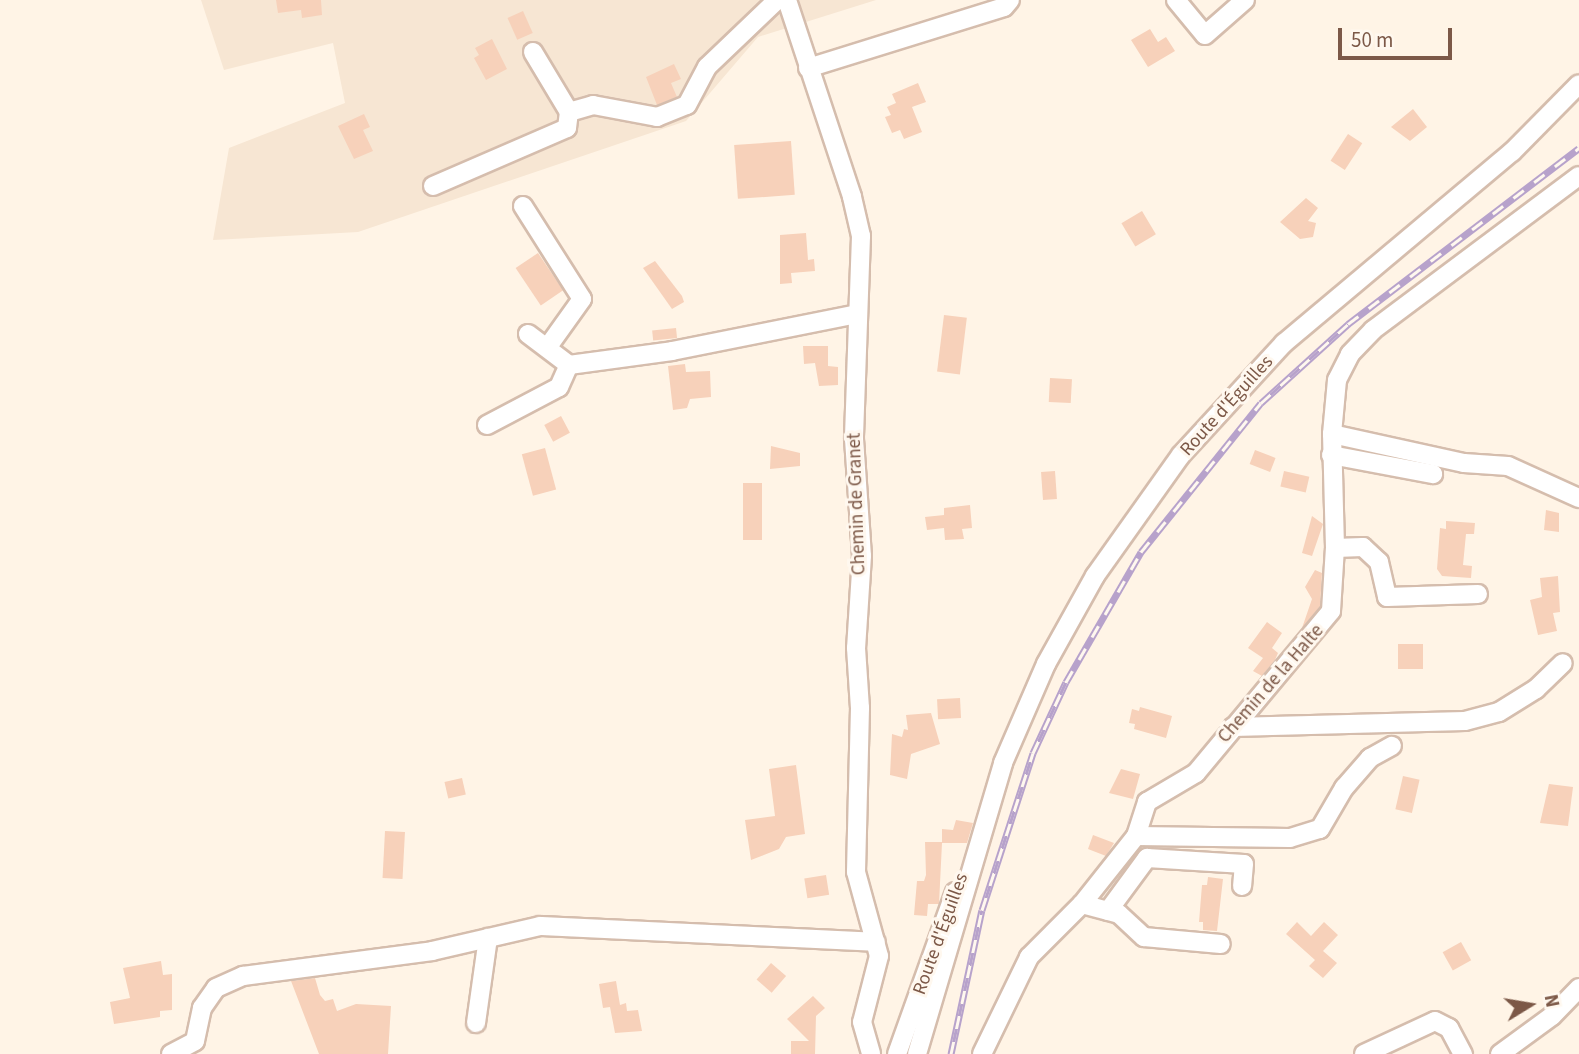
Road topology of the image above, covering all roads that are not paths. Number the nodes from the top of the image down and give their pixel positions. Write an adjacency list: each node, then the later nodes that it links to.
1 (777, 0): 9 (street)
2 (787, 0): 7 (street, Chemin de Granet)
3 (1010, 0): 7 (street)
4 (1176, 0): 5 (street)
5 (1245, 0)
6 (533, 52): 9 (street)
7 (808, 68): 13 (street, Chemin de Granet)
8 (1579, 84): 27 (street, Route d'Éguilles)
9 (569, 113): 11 (street)
10 (1579, 176): 18 (street, Chemin de la Halte)
11 (433, 186)
12 (523, 206): 15 (street)
13 (857, 314): 16 (street); 33 (street, Chemin de Granet)
14 (528, 334): 15 (street)
15 (547, 348): 16 (street)
16 (569, 365): 17 (street)
17 (487, 425)
18 (1332, 434): 19 (street, Chemin de la Halte); 21 (street)
19 (1331, 455): 20 (street); 22 (street, Chemin de la Halte)
20 (1433, 474)
21 (1579, 498)
22 (1335, 548): 23 (street); 25 (street, Chemin de la Halte)
23 (1478, 594)
24 (1563, 663): 25 (street)
25 (1233, 727): 28 (street, Chemin de la Halte)
26 (1392, 746): 28 (street)
27 (986, 814): 39 (street, Route d'Éguilles); 40 (street, Route d'Éguilles)
28 (1136, 836): 30 (street, Chemin de la Halte)
29 (1242, 886): 31 (street)
30 (1082, 904): 31 (street); 41 (street, Chemin de la Halte)
31 (1108, 911): 34 (street)
32 (488, 938): 33 (street); 36 (street); 37 (street)
33 (876, 942): 38 (street, Chemin de Granet)
34 (1221, 944)
35 (1579, 988): 44 (street)
36 (476, 1023)
37 (171, 1054)
38 (871, 1054)
39 (897, 1054)
40 (917, 1054)
41 (982, 1054)
42 (1364, 1054): 43 (street)
43 (1464, 1054)
44 (1500, 1054)

